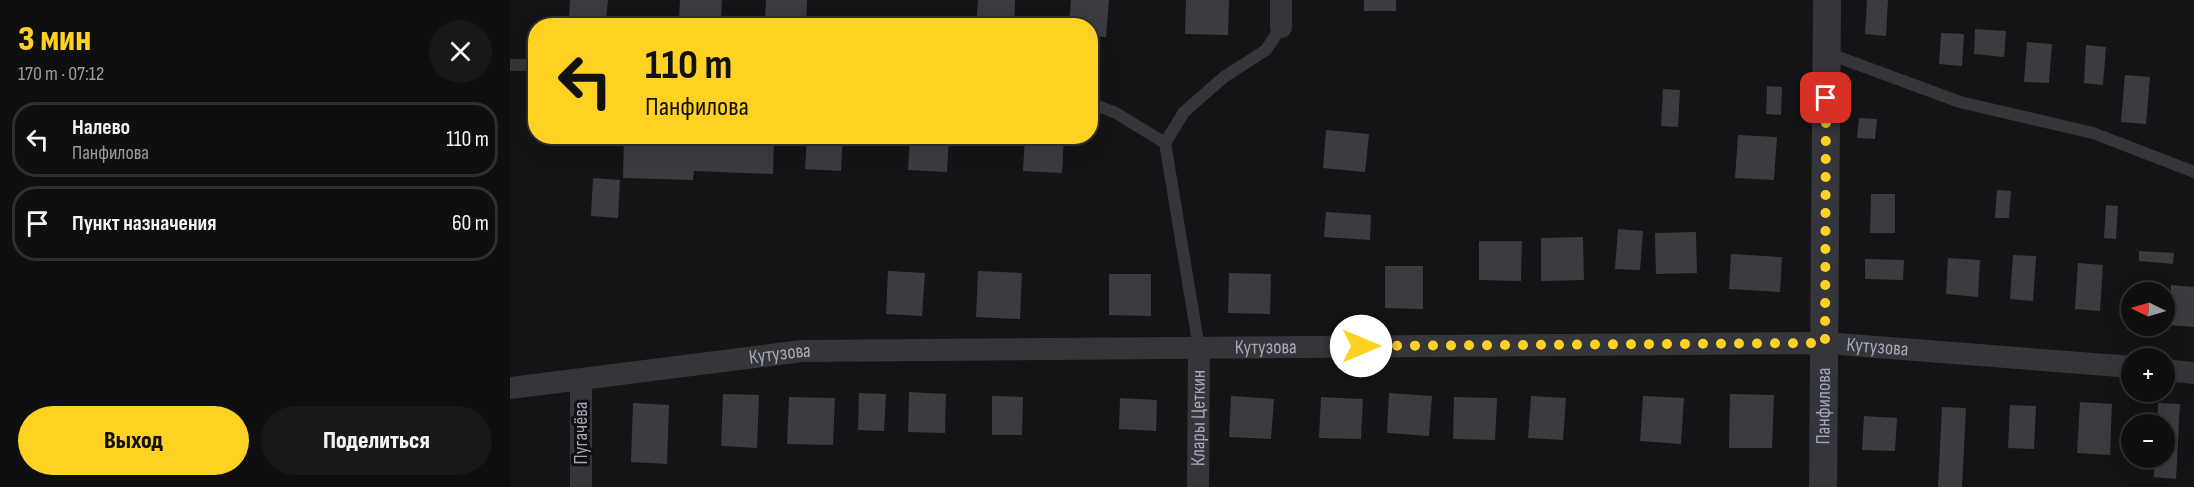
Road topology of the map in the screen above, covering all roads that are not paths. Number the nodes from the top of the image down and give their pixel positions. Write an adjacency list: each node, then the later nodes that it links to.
1 (1281, 0): 3 (street)
2 (1827, 0): 4 (street, Панфилова)
3 (1281, 27): 8 (lane)
4 (1827, 53): 9 (lane); 10 (street, Панфилова)
5 (510, 65): 6 (lane)
6 (528, 65)
7 (1098, 106): 8 (lane)
8 (1165, 142): 11 (lane)
9 (2194, 172)
10 (1825, 343): 11 (street, Кутузова); 12 (street, Кутузова); 19 (street, Панфилова)
11 (1198, 348): 15 (street, Кутузова); 18 (street, Клары Цеткин)
12 (2121, 367)
13 (2175, 371): 14 (street)
14 (2194, 373)
15 (581, 380): 16 (street, Кутузова); 17 (street, Пугачёва)
16 (510, 388)
17 (581, 487)
18 (1198, 487)
19 (1823, 487)

